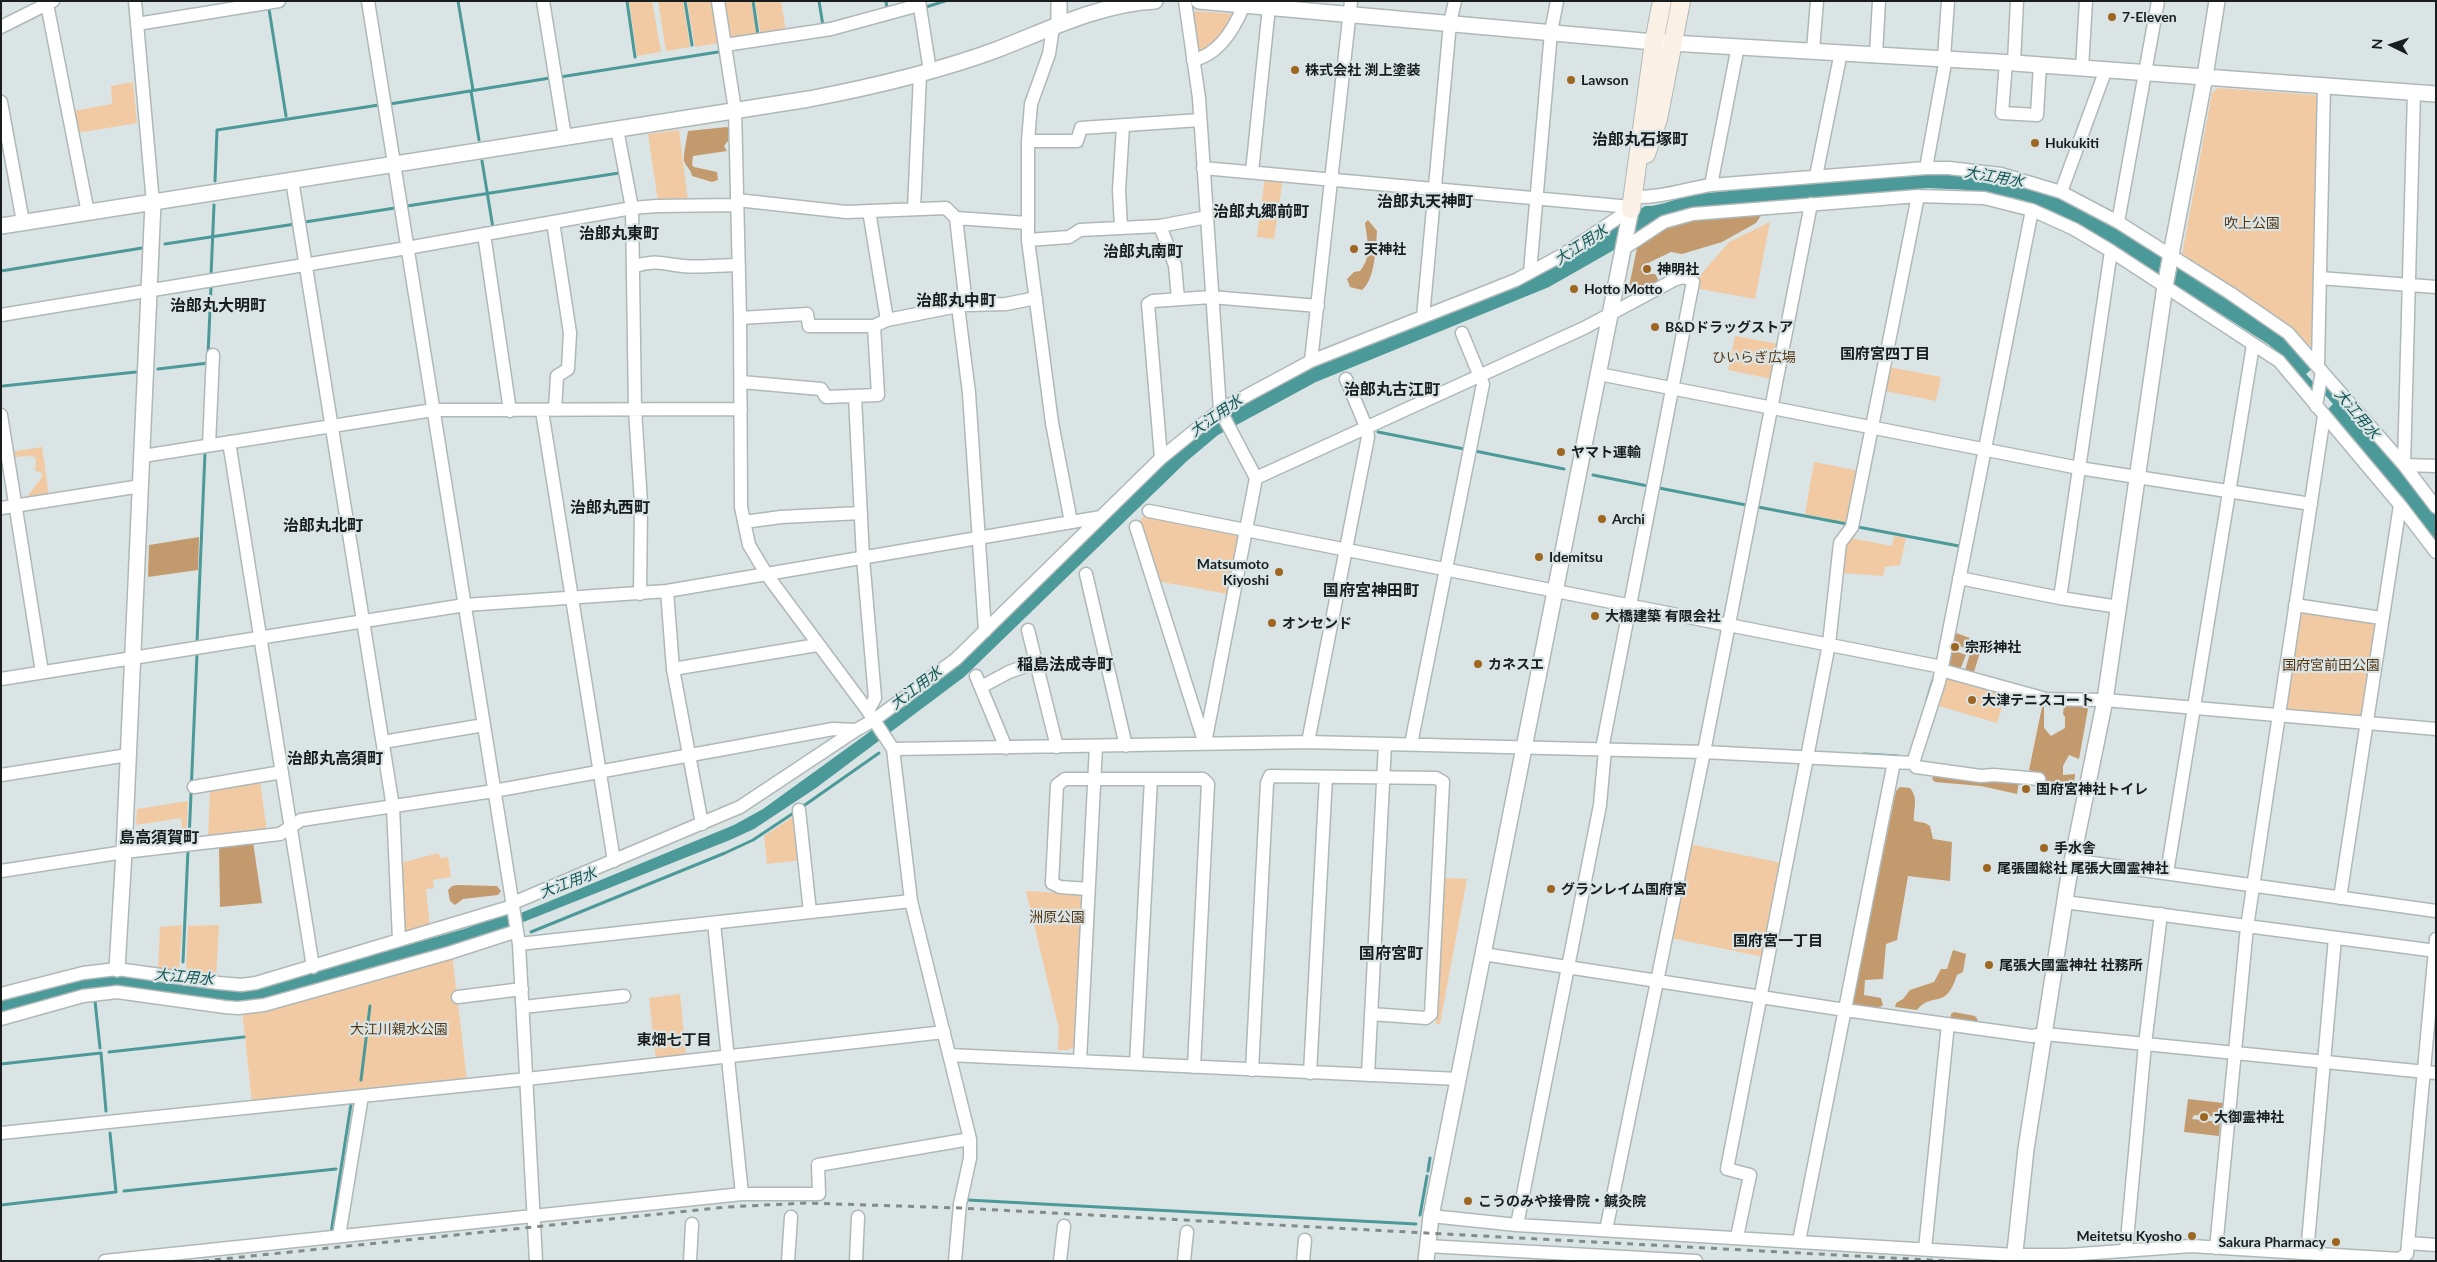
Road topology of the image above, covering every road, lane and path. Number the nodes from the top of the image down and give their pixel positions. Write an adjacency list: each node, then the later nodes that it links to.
1 (135, 1): 27 (street)
2 (279, 1): 27 (street)
3 (368, 1): 57 (street)
4 (543, 1): 55 (street)
5 (718, 1): 33 (street)
6 (1059, 1): 28 (street)
7 (1155, 1): 28 (street)
8 (1185, 1): 39 (street)
9 (1200, 1): 23 (street)
10 (1454, 1): 26 (street)
11 (1557, 1): 30 (street)
12 (1662, 1): 31 (main road)
13 (1681, 1): 32 (main road)
14 (1816, 1): 35 (street)
15 (1879, 1): 37 (street)
16 (1948, 1): 38 (street)
17 (2017, 1): 40 (street)
18 (2086, 1): 42 (street)
19 (2158, 1): 45 (street)
20 (2217, 1): 46 (street)
21 (50, 3): 29 (street); 77 (street)
22 (919, 3): 33 (street); 44 (street)
23 (1244, 5): 24 (street); 39 (street)
24 (1264, 5): 25 (street); 60 (street)
25 (1350, 8): 26 (street); 62 (street)
26 (1450, 23): 30 (street); 65 (street)
27 (137, 24): 69 (street)
28 (1056, 26): 44 (street); 56 (street)
29 (1, 27)
30 (1551, 32): 31 (street); 68 (street)
31 (1654, 42): 32 (street); 71 (main road)
32 (1674, 42): 34 (street); 71 (main road)
33 (725, 45): 51 (street)
34 (1738, 46): 35 (street); 64 (street)
35 (1812, 50): 36 (street)
36 (1840, 52): 37 (street); 61 (street)
37 (1876, 54): 38 (street)
38 (1945, 58): 40 (street); 59 (street)
39 (1194, 60): 52 (street)
40 (2010, 62): 41 (street); 41 (street)
41 (2040, 64): 42 (street)
42 (2082, 68): 43 (street)
43 (2106, 69): 45 (street); 66 (street)
44 (925, 72): 51 (street); 74 (street)
45 (2146, 72): 46 (street); 82 (street)
46 (2205, 76): 47 (street); 92 (street)
47 (2324, 85): 48 (street); 97 (street)
48 (2414, 92): 49 (street); 99 (street)
49 (2436, 94)
50 (1, 102): 80 (street)
51 (735, 110): 54 (street); 70 (street)
52 (1200, 120): 53 (street); 58 (street)
53 (1123, 126): 56 (street); 86 (street)
54 (617, 129): 55 (street); 73 (street)
55 (565, 137): 57 (street)
56 (1028, 141): 83 (street)
57 (394, 165): 63 (street); 89 (street)
58 (1203, 168): 60 (street); 78 (street)
59 (1926, 168): 61 (street); 66 (street)
60 (1252, 172): 62 (street)
61 (1816, 176): 64 (street)
62 (1333, 179): 65 (street); 106 (street)
63 (292, 180): 69 (street); 93 (street)
64 (1712, 186): 71 (street)
65 (1436, 189): 68 (street); 109 (street)
66 (2061, 192): 82 (street)
67 (1918, 196): 72 (street); 75 (street); 134 (street)
68 (1536, 198): 71 (street); 96 (street)
69 (154, 203): 77 (street); 101 (street)
70 (737, 203): 73 (street); 76 (street); 94 (street)
71 (1631, 204): 90 (street); 96 (street)
72 (1811, 204): 90 (street); 124 (street)
73 (632, 208): 81 (street); 95 (street)
74 (914, 209): 76 (street); 79 (street)
75 (2032, 210): 91 (street); 138 (street)
76 (869, 211): 111 (street)
77 (88, 212): 80 (street)
78 (1207, 217): 85 (street); 103 (street)
79 (956, 218): 83 (street); 105 (street)
80 (23, 222): 84 (street)
81 (553, 222): 87 (street); 131 (street)
82 (2118, 222): 92 (street)
83 (1027, 223): 88 (street)
84 (1, 226)
85 (1160, 226): 86 (street); 104 (street)
86 (1121, 228): 88 (street)
87 (484, 234): 89 (street); 129 (street)
88 (1028, 240): 102 (street)
89 (407, 248): 93 (street); 128 (street)
90 (1623, 248): 108 (street)
91 (2111, 251): 98 (street); 143 (street)
92 (2171, 258): 98 (street); 117 (street)
93 (306, 264): 101 (street); 133 (street)
94 (739, 265): 95 (street); 110 (street)
95 (633, 267): 126 (street)
96 (1530, 272): 109 (street)
97 (2320, 278): 99 (street); 117 (street)
98 (2166, 284): 114 (street); 144 (street)
99 (2410, 285): 100 (street); 141 (street)
100 (2436, 287)
101 (151, 288): 107 (street); 139 (street)
102 (1036, 298): 105 (street); 157 (street)
103 (1211, 298): 104 (street); 106 (street); 130 (street)
104 (1178, 299): 140 (street)
105 (962, 305): 111 (street); 160 (street)
106 (1318, 306): 116 (street)
107 (1, 315)
108 (1610, 315): 118 (street); 119 (street); 122 (street)
109 (1423, 316): 116 (street)
110 (740, 318): 112 (street); 121 (street)
111 (887, 320): 112 (street)
112 (874, 326): 123 (street)
113 (1462, 333): 119 (street)
114 (2253, 345): 125 (street); 147 (street)
115 (213, 355): 137 (street)
116 (1311, 361): 130 (street)
117 (2320, 372): 125 (street); 141 (street)
118 (1599, 374): 122 (street); 168 (street)
119 (1481, 376): 135 (street); 164 (street)
120 (1346, 379): 135 (street)
121 (741, 382): 123 (street); 127 (street)
122 (1673, 388): 124 (street); 174 (street)
123 (855, 397): 154 (street)
124 (1771, 408): 134 (street); 179 (street)
125 (2319, 408): 148 (street); 149 (street)
126 (635, 409): 127 (street); 131 (street); 170 (street)
127 (741, 409): 156 (street)
128 (433, 410): 129 (street); 133 (street); 173 (street)
129 (510, 410): 131 (street)
130 (1220, 410): 140 (street); 145 (street)
131 (549, 411): 172 (street)
132 (1, 415): 150 (street)
133 (332, 426): 136 (street); 178 (street)
134 (1873, 428): 138 (street); 184 (street)
135 (1367, 429): 145 (street); 161 (street)
136 (229, 442): 137 (street); 182 (street)
137 (209, 445): 139 (street)
138 (1985, 449): 143 (street); 167 (street)
139 (143, 456): 146 (street)
140 (1162, 458): 155 (street)
141 (2404, 465): 142 (street); 151 (street)
142 (2436, 466)
143 (2079, 468): 144 (street); 171 (street)
144 (2138, 477): 147 (street); 176 (street)
145 (1256, 478): 159 (street)
146 (141, 486): 150 (street); 185 (street)
147 (2229, 491): 148 (street); 192 (street)
148 (2311, 504): 175 (street)
149 (2400, 505): 162 (street); 177 (street)
150 (16, 506): 152 (street); 189 (street)
151 (2436, 507)
152 (1, 508)
153 (1149, 511): 159 (street)
154 (861, 513): 156 (street); 163 (street)
155 (1101, 517): 157 (street); 181 (street)
156 (744, 522): 166 (street)
157 (1071, 522): 160 (street)
158 (1136, 527): 201 (street)
159 (1246, 530): 161 (street); 201 (street)
160 (978, 538): 163 (street); 181 (street)
161 (1346, 549): 164 (street); 200 (street)
162 (2436, 552)
163 (863, 558): 166 (street); 194 (street)
164 (1446, 569): 168 (street); 204 (street)
165 (1086, 574): 206 (street)
166 (767, 575): 169 (street); 183 (street)
167 (1959, 578): 171 (street); 187 (street)
168 (1556, 590): 174 (street); 208 (street)
169 (667, 591): 170 (street); 188 (street)
170 (640, 594): 172 (street)
171 (2060, 598): 176 (street)
172 (571, 599): 173 (street); 217 (street)
173 (464, 605): 178 (street); 196 (street)
174 (1630, 605): 179 (street); 210 (street)
175 (2295, 605): 177 (street); 193 (street)
176 (2119, 607): 191 (street)
177 (2381, 618): 195 (street)
178 (363, 621): 182 (street); 199 (street)
179 (1728, 624): 184 (street); 211 (street)
180 (1028, 630): 186 (street)
181 (985, 631): 194 (street)
182 (261, 638): 185 (street); 218 (street)
183 (817, 644): 188 (street); 194 (street)
184 (1829, 644): 187 (street); 214 (street)
185 (133, 658): 189 (street); 212 (street)
186 (1037, 662): 207 (street); 209 (street)
187 (1941, 668): 191 (street); 216 (street)
188 (674, 669): 213 (street)
189 (42, 672): 190 (street)
190 (1, 679)
191 (2105, 700): 192 (street); 232 (street)
192 (2195, 708): 193 (street); 235 (street)
193 (2278, 715): 195 (street); 236 (street)
194 (873, 718): 198 (street); 202 (street)
195 (2366, 723): 197 (street); 238 (street)
196 (484, 725): 199 (street); 226 (street)
197 (2436, 729)
198 (856, 730): 213 (street); 229 (street)
199 (383, 742): 227 (street)
200 (1308, 742): 201 (street); 203 (street)
201 (1205, 743): 206 (street)
202 (890, 744): 209 (street); 239 (street)
203 (1385, 744): 204 (street); 221 (street)
204 (1411, 744): 208 (street)
205 (1096, 746): 206 (street); 207 (street); 222 (street)
206 (1126, 746)
207 (1057, 747): 209 (street)
208 (1525, 747): 210 (street); 252 (street)
209 (1006, 748)
210 (1603, 749): 211 (street); 254 (street)
211 (1704, 752): 214 (street); 256 (street)
212 (128, 755): 219 (street); 231 (street)
213 (689, 755): 217 (street); 229 (street)
214 (1808, 757): 215 (street); 261 (street)
215 (1894, 762): 216 (street); 263 (street)
216 (1913, 763): 224 (street)
217 (600, 771): 226 (street); 233 (street)
218 (282, 772): 225 (street); 230 (street)
219 (1, 775)
220 (1326, 777): 221 (street); 277 (street); 278 (street)
221 (1384, 778): 264 (street); 264 (street)
222 (1094, 779): 223 (street); 237 (street); 237 (street)
223 (1151, 779): 275 (street); 276 (street)
224 (2039, 779)
225 (194, 787)
226 (494, 791): 227 (street); 241 (street)
227 (393, 807): 230 (street); 249 (street)
228 (799, 810): 243 (street)
229 (702, 824): 233 (street)
230 (291, 828): 231 (street); 253 (street)
231 (124, 852): 234 (street); 255 (street)
232 (2071, 860): 235 (street); 240 (street)
233 (614, 861): 241 (street)
234 (1, 871)
235 (2167, 873): 236 (street)
236 (2253, 886): 238 (street); 246 (street)
237 (1088, 889): 273 (street)
238 (2340, 898): 242 (street)
239 (911, 901): 243 (street); 267 (street)
240 (2065, 902): 244 (street); 268 (street)
241 (513, 906): 247 (street); 249 (street)
242 (2436, 911)
243 (810, 912): 245 (street)
244 (2161, 914): 246 (street); 269 (street)
245 (714, 923): 250 (street); 272 (street)
246 (2247, 926): 248 (street); 270 (street)
247 (517, 929): 250 (street); 265 (street)
248 (2335, 938): 251 (street); 274 (street)
249 (399, 940): 253 (street)
250 (519, 944): 257 (street)
251 (2435, 947): 279 (street)
252 (1483, 954): 254 (street); 282 (street)
253 (314, 967): 255 (street)
254 (1568, 967): 256 (street); 292 (street)
255 (117, 969): 258 (street)
256 (1657, 981): 261 (street); 294 (street)
257 (522, 989): 260 (street); 262 (street)
258 (1, 994)
259 (624, 996): 262 (street)
260 (458, 997)
261 (1761, 997): 263 (street); 297 (street)
262 (523, 1007): 281 (street)
263 (1845, 1010): 266 (street); 299 (street)
264 (1371, 1014): 280 (street)
265 (1, 1019)
266 (1948, 1024): 268 (street); 303 (street)
267 (944, 1032): 271 (street); 272 (street)
268 (2045, 1034): 269 (street); 308 (street)
269 (2145, 1044): 270 (street); 304 (street)
270 (2235, 1053): 274 (street); 302 (street)
271 (949, 1055): 273 (street); 285 (street)
272 (728, 1057): 281 (street); 286 (street)
273 (1080, 1061): 275 (street)
274 (2324, 1062): 279 (street); 305 (street)
275 (1136, 1064): 276 (street)
276 (1194, 1067): 277 (street)
277 (1252, 1070): 278 (street)
278 (1310, 1072): 280 (street)
279 (2430, 1073): 300 (street)
280 (1368, 1075): 282 (street)
281 (527, 1079): 283 (street); 287 (street)
282 (1458, 1080): 288 (street)
283 (362, 1096): 284 (street); 296 (street)
284 (1, 1133)
285 (970, 1140): 286 (street); 314 (street)
286 (742, 1194): 287 (street)
287 (534, 1215): 296 (street); 310 (street)
288 (1431, 1216): 292 (street); 306 (street)
289 (791, 1217): 312 (street)
290 (858, 1217): 313 (street)
291 (692, 1224): 311 (street)
292 (1517, 1225): 294 (street)
293 (1064, 1226): 315 (street)
294 (1606, 1230): 297 (street)
295 (1188, 1232): 316 (street)
296 (339, 1236): 309 (street)
297 (1737, 1237): 299 (street)
298 (1305, 1240): 317 (street)
299 (1799, 1241): 303 (street)
300 (2408, 1243): 301 (street); 305 (street)
301 (2436, 1245)
302 (2216, 1248): 304 (street); 305 (street)
303 (1925, 1249): 308 (street)
304 (2126, 1250): 308 (street)
305 (2308, 1253)
306 (1426, 1254): 307 (street)
307 (1574, 1258): 318 (street)
308 (2015, 1258)
309 (105, 1261)
310 (536, 1261)
311 (690, 1261)
312 (788, 1261)
313 (856, 1261)
314 (954, 1261)
315 (1060, 1261)
316 (1184, 1261)
317 (1303, 1261)
318 (1696, 1261)

